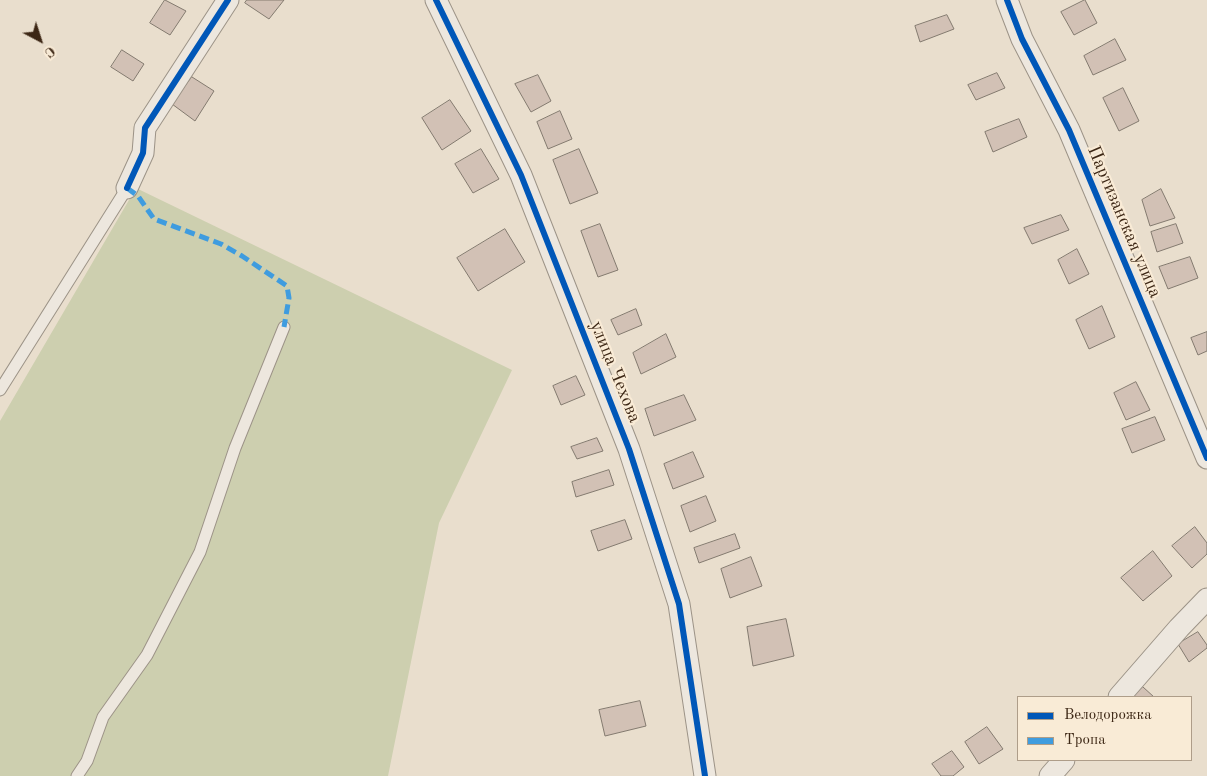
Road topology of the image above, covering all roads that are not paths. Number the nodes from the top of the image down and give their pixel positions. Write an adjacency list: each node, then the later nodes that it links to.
1 (228, 0): 4 (street)
2 (436, 0): 12 (street, улица Чехова)
3 (1007, 0): 7 (street, Партизанская улица)
4 (127, 188): 6 (lane)
5 (284, 327): 11 (lane)
6 (0, 390)
7 (1207, 458)
8 (1207, 599): 9 (street)
9 (1119, 696)
10 (1063, 761): 13 (street)
11 (77, 776)
12 (705, 776)
13 (1050, 776)

